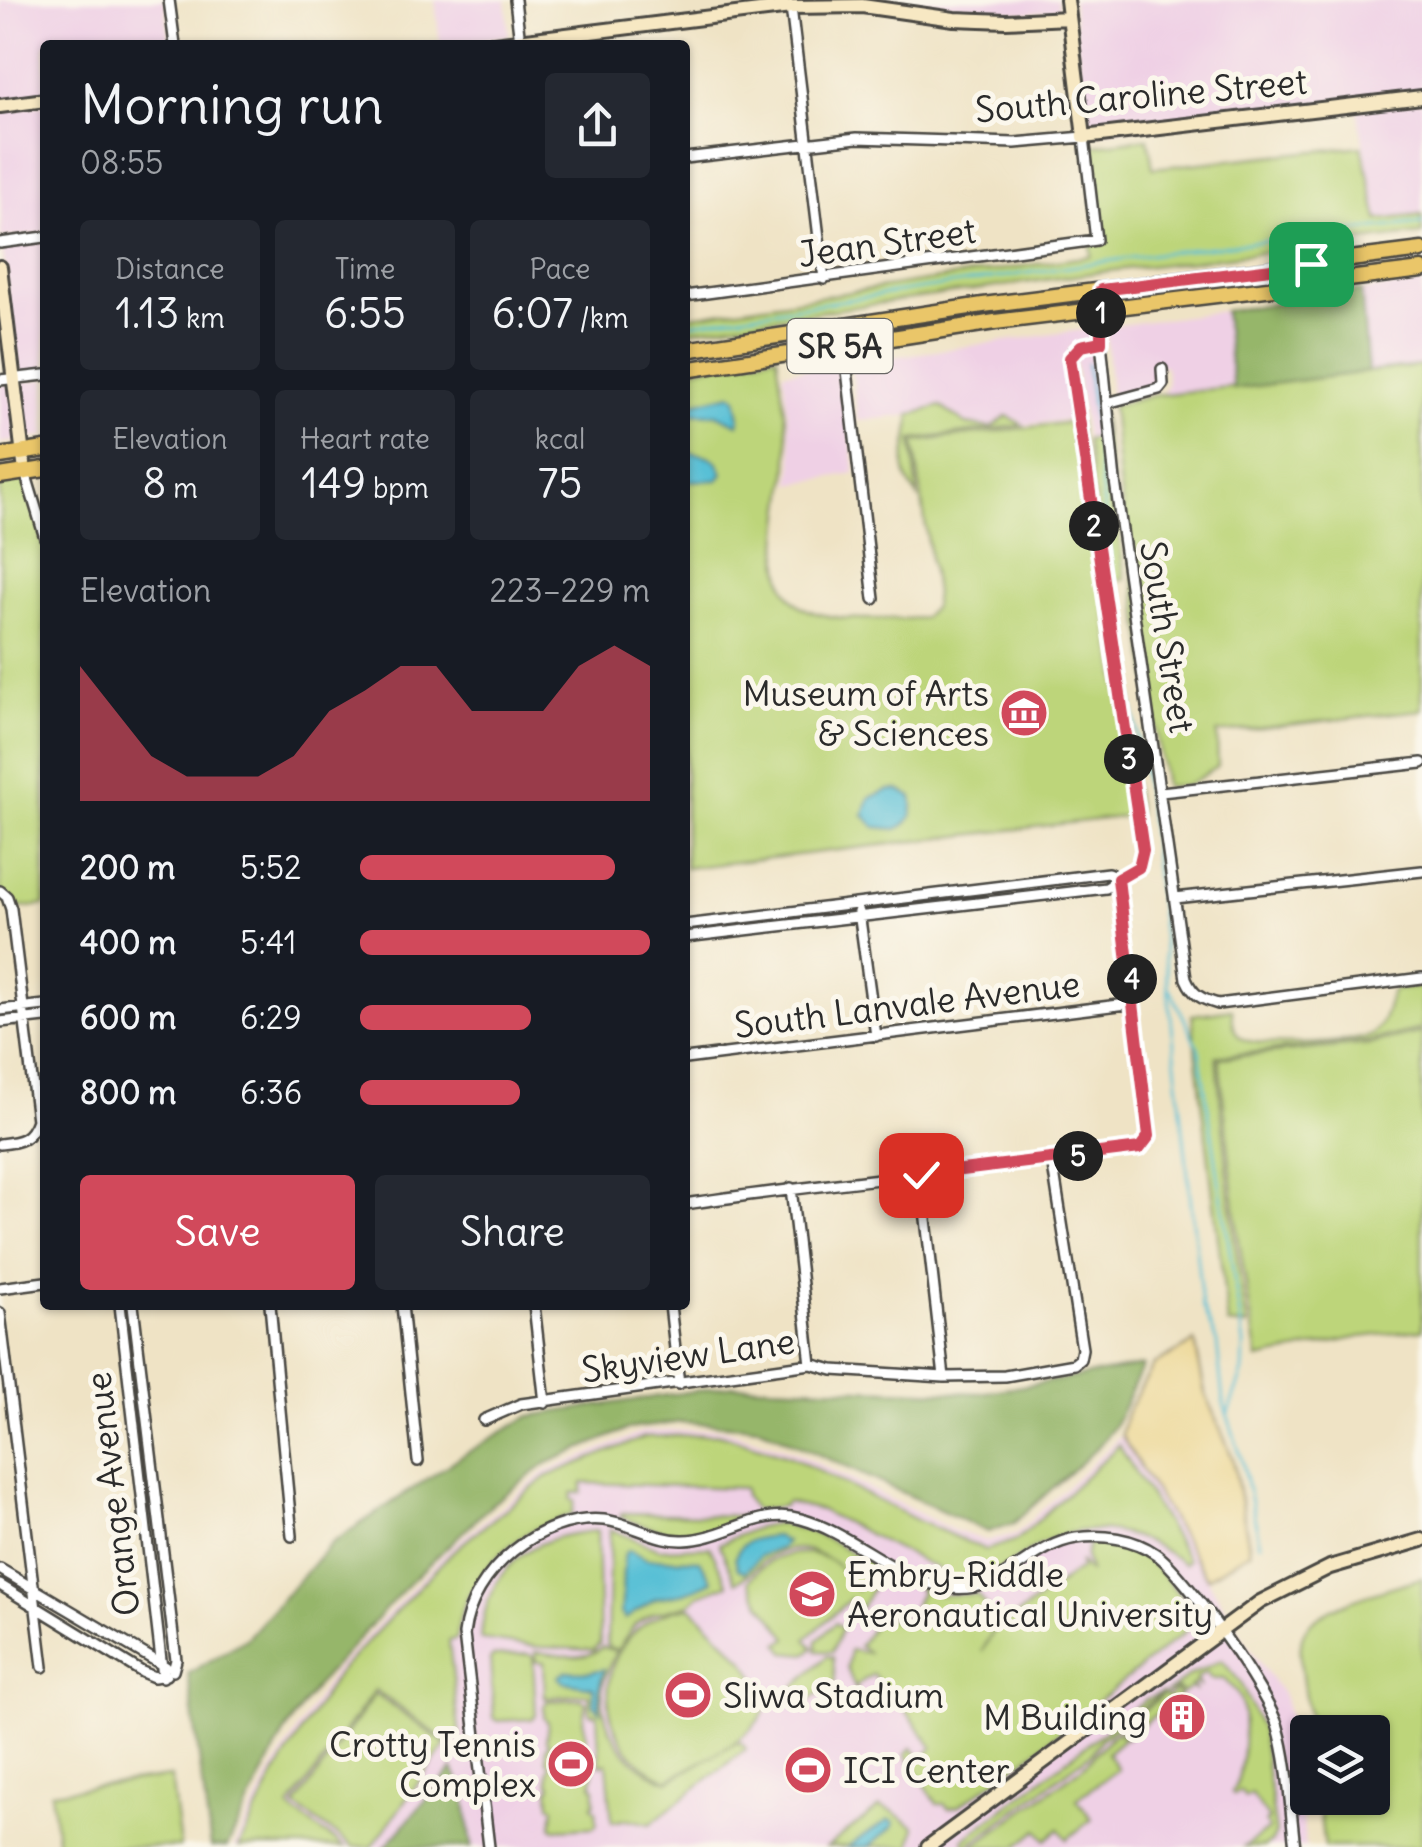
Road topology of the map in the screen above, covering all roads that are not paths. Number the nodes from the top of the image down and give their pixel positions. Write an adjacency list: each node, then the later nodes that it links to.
1 (169, 0): 6 (street)
2 (515, 0): 7 (street)
3 (1067, 0): 5 (street)
4 (791, 6): 5 (street); 8 (street); 13 (street)
5 (1069, 18): 12 (street)
6 (174, 40)
7 (520, 40)
8 (542, 40)
9 (1422, 96): 12 (street, South Caroline Street)
10 (40, 101): 11 (street)
11 (0, 106)
12 (1084, 137): 13 (street, South Caroline Street); 20 (street, Jean Street)
13 (808, 144): 14 (street, South Caroline Street); 20 (street)
14 (690, 157)
15 (40, 238): 16 (street)
16 (0, 243)
17 (1422, 250): 21 (main road, SR 5A)
18 (0, 267): 31 (street)
19 (1422, 270): 23 (main road, SR 5A)
20 (824, 279): 22 (street, Jean Street)
21 (1101, 290): 23 (street, South Street); 24 (main road, SR 5A)
22 (690, 295)
23 (1101, 309): 25 (street, South Street); 26 (main road, SR 5A)
24 (867, 323): 26 (main road); 27 (main road, SR 5A)
25 (1101, 342): 32 (street, South Street); 44 (street)
26 (844, 345): 28 (main road, SR 5A); 40 (street)
27 (690, 349)
28 (690, 369)
29 (1162, 369): 32 (street)
30 (40, 376): 31 (street)
31 (7, 380): 34 (street)
32 (1107, 403): 42 (street, South Street)
33 (40, 450): 34 (main road)
34 (23, 453): 35 (main road); 37 (street)
35 (0, 456)
36 (40, 469): 37 (main road)
37 (26, 472): 38 (main road); 39 (street)
38 (0, 476)
39 (40, 521)
40 (874, 598)
41 (1422, 763): 42 (street)
42 (1162, 792): 47 (street, South Street)
43 (1422, 871): 47 (street)
44 (1118, 879): 45 (street); 48 (street); 56 (street)
45 (987, 888): 48 (street); 49 (street)
46 (0, 890): 58 (street)
47 (1176, 898): 55 (street, South Street)
48 (989, 900): 50 (street)
49 (858, 904): 50 (street); 51 (street)
50 (860, 917): 53 (street); 63 (street)
51 (716, 922): 52 (street); 53 (street)
52 (690, 925)
53 (718, 934): 54 (street)
54 (690, 937)
55 (1422, 978)
56 (1135, 1003): 63 (street, South Lanvale Avenue); 66 (street)
57 (40, 1005): 58 (street)
58 (24, 1007): 59 (street); 61 (street)
59 (0, 1010)
60 (40, 1018): 61 (street)
61 (26, 1019): 62 (street); 65 (street)
62 (0, 1022)
63 (876, 1036): 64 (street, South Lanvale Avenue)
64 (690, 1058)
65 (0, 1144)
66 (1052, 1160): 67 (street); 82 (street, Skyview Lane)
67 (921, 1175): 68 (street); 82 (street)
68 (791, 1188): 69 (street); 79 (street)
69 (690, 1203)
70 (40, 1283): 71 (street)
71 (0, 1288)
72 (121, 1310): 81 (street, Orange Avenue)
73 (134, 1310): 80 (street, Orange Avenue)
74 (270, 1310): 89 (street)
75 (403, 1310): 88 (street)
76 (535, 1310): 84 (street)
77 (671, 1310): 83 (street)
78 (0, 1313): 95 (street)
79 (811, 1364): 82 (street, Skyview Lane); 83 (street, Skyview Lane)
80 (141, 1373): 81 (street); 86 (street, Orange Avenue)
81 (128, 1374): 87 (street, Orange Avenue)
82 (944, 1377)
83 (679, 1384): 84 (street, Skyview Lane)
84 (545, 1403): 85 (street, Skyview Lane)
85 (484, 1420)
86 (152, 1459): 87 (street); 91 (street, Orange Avenue)
87 (139, 1461): 92 (street, Orange Avenue)
88 (418, 1461)
89 (292, 1536)
90 (1422, 1540): 97 (street)
91 (162, 1542): 92 (street); 99 (street, Orange Avenue)
92 (148, 1543): 99 (street, Orange Avenue)
93 (0, 1568): 95 (street)
94 (0, 1585): 96 (street)
95 (35, 1589): 96 (street); 99 (street)
96 (36, 1606): 98 (street); 99 (street)
97 (1219, 1631): 100 (street); 101 (street); 102 (street)
98 (43, 1668)
99 (166, 1671)
100 (489, 1847)
101 (928, 1847)
102 (1295, 1847)

